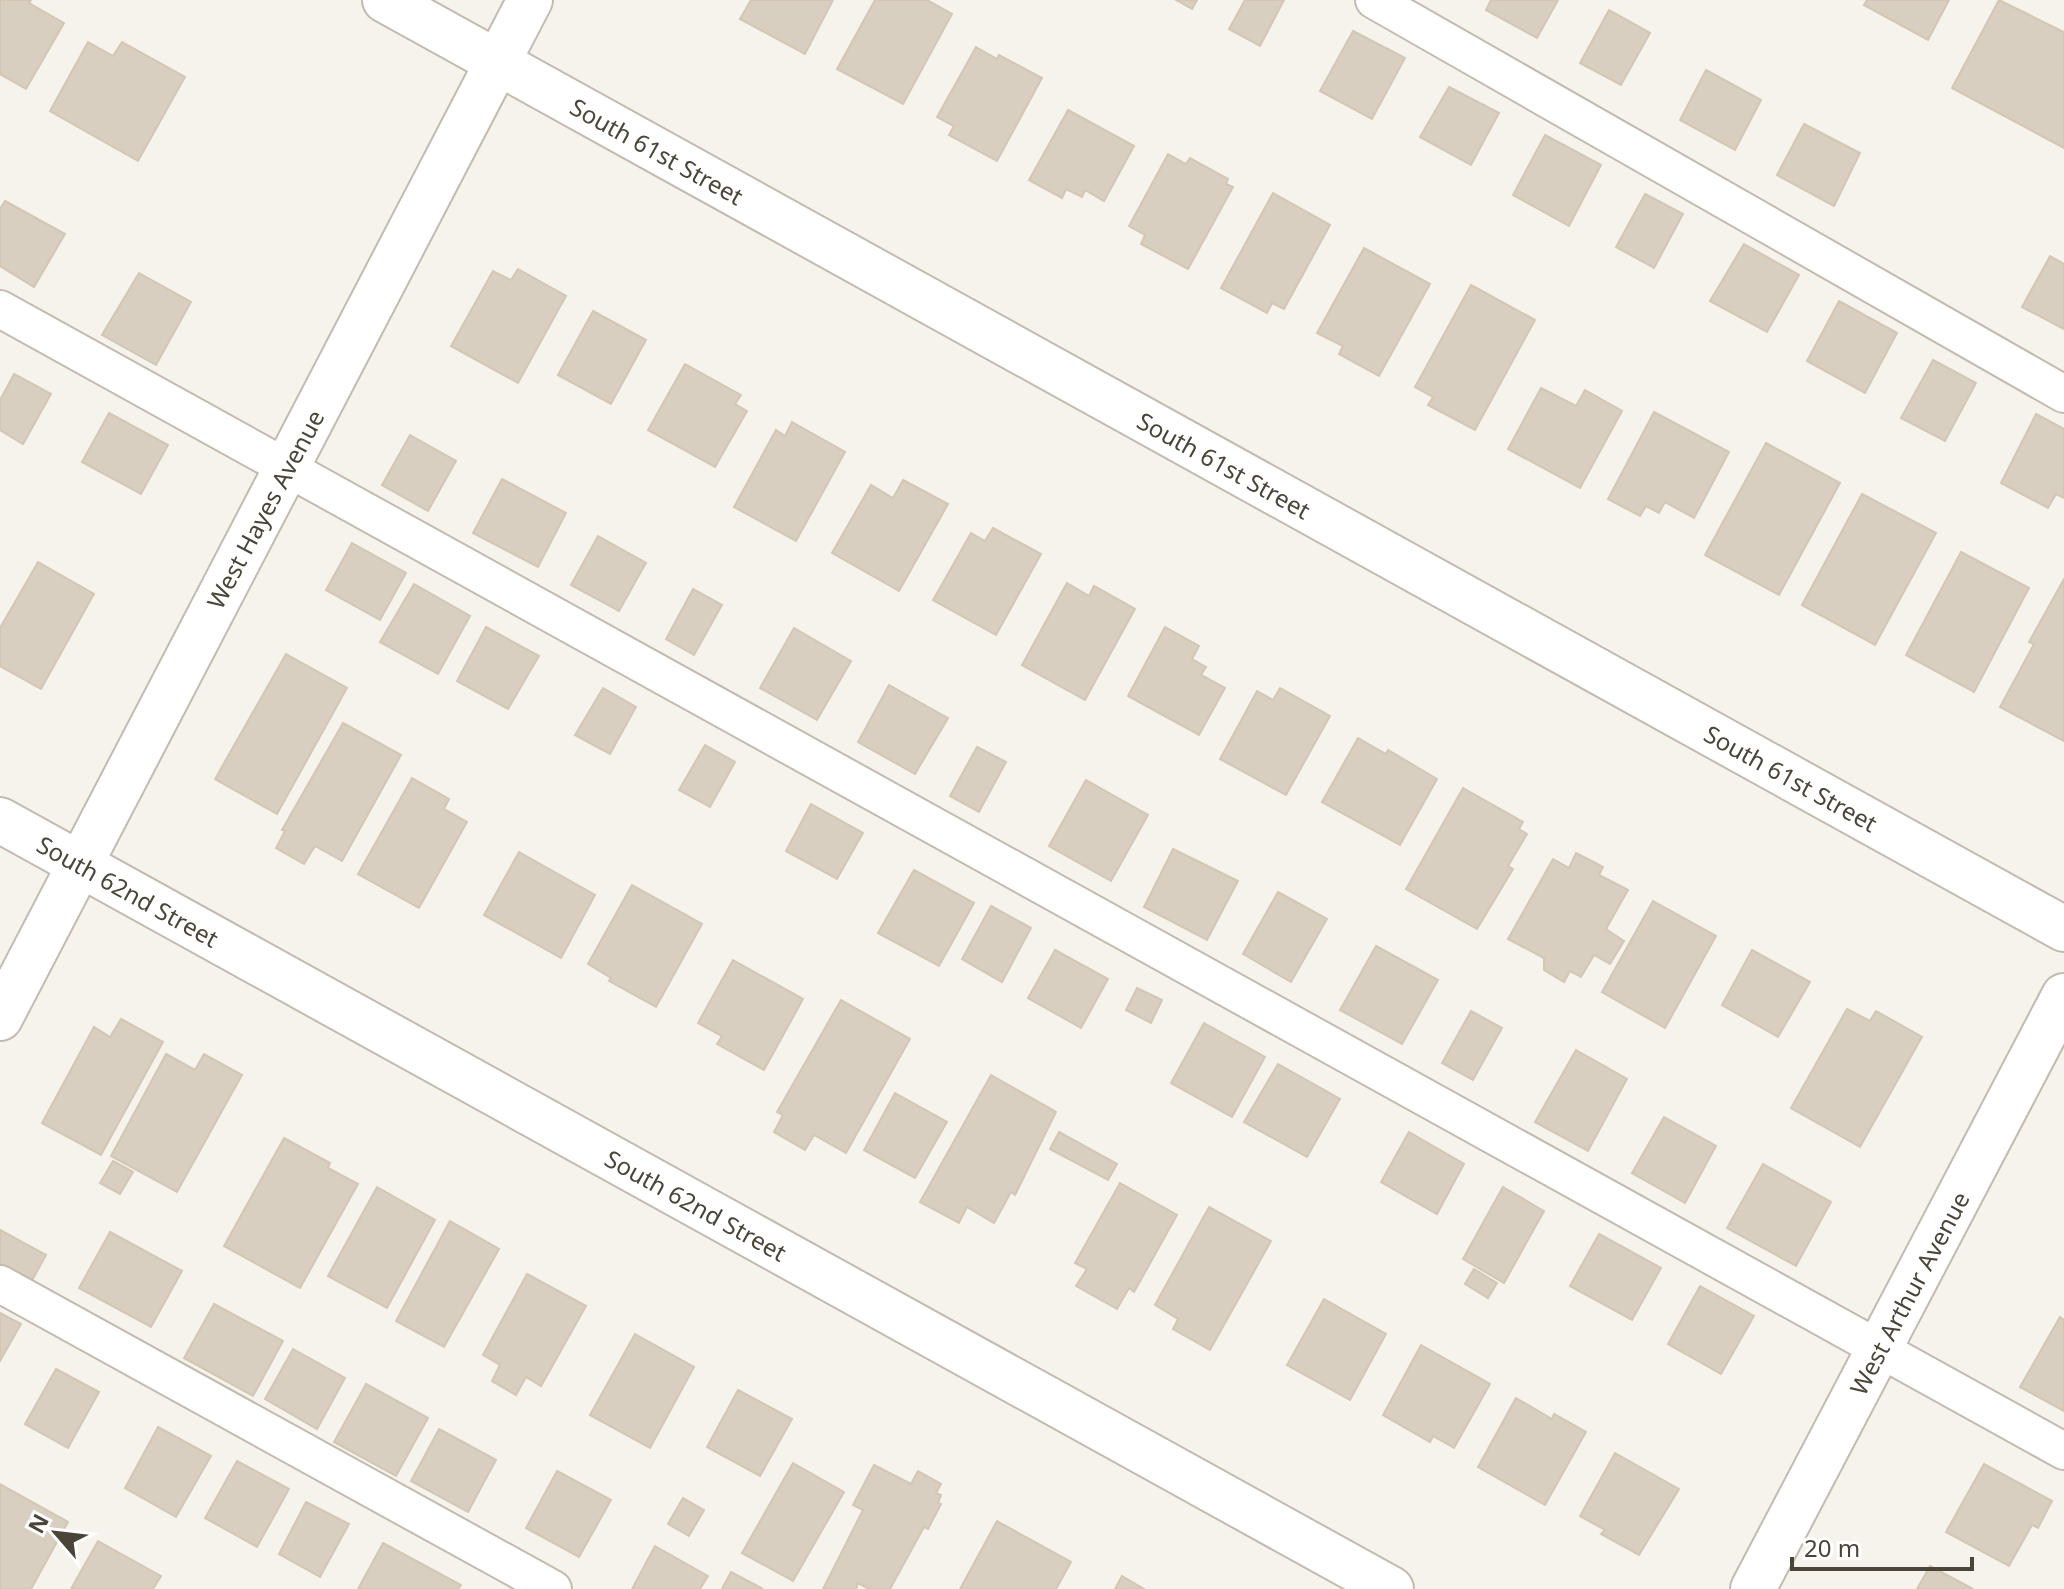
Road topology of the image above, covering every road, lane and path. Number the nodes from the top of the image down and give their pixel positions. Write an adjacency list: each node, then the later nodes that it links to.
1 (385, 0): 4 (street, South 61st Street)
2 (530, 0): 4 (street, West Hayes Avenue)
3 (1374, 0): 6 (lane)
4 (497, 63): 7 (street, West Hayes Avenue); 10 (street, South 61st Street)
5 (0, 309): 7 (lane)
6 (2064, 394)
7 (287, 468): 9 (street, West Hayes Avenue); 14 (lane)
8 (0, 820): 9 (street, South 62nd Street)
9 (80, 865): 12 (street, West Hayes Avenue); 17 (street, South 62nd Street)
10 (2064, 929)
11 (2064, 996): 14 (street, West Arthur Avenue)
12 (0, 1018)
13 (0, 1284): 16 (lane)
14 (1879, 1351): 15 (lane); 18 (street, West Arthur Avenue)
15 (2064, 1451)
16 (553, 1589)
17 (1391, 1589)
18 (1753, 1589)

